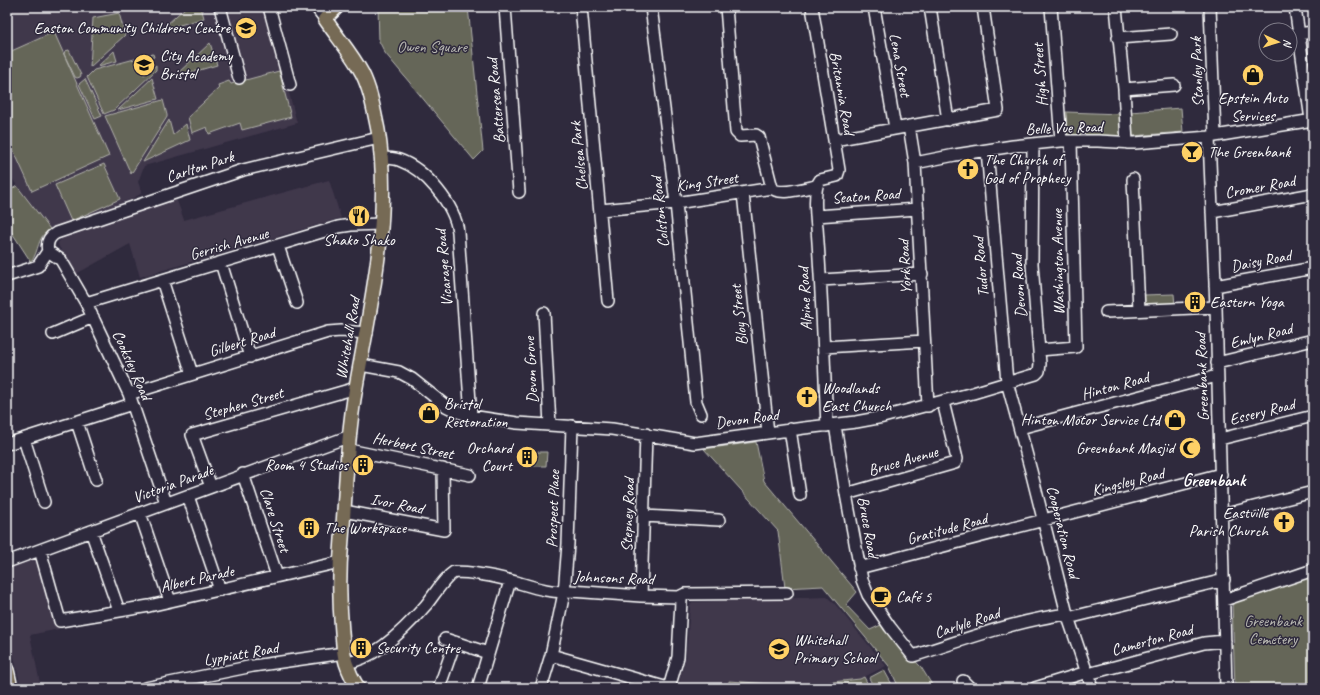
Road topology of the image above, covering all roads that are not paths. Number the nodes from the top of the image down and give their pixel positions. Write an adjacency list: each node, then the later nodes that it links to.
1 (220, 7): 23 (street)
2 (269, 7): 24 (street)
3 (316, 7): 17 (street, Whitehall Road)
4 (337, 7): 17 (main road)
5 (505, 7): 43 (street, Battersea Road)
6 (581, 7): 48 (street, Chelsea Park)
7 (652, 7): 46 (street, Colston Road)
8 (726, 7): 42 (street)
9 (812, 7): 33 (street, Britannia Road)
10 (874, 7): 30 (street, Lena Street)
11 (930, 7): 27 (street)
12 (983, 7): 27 (street)
13 (1051, 7): 34 (street, High Street)
14 (1116, 7): 22 (street)
15 (1210, 7): 31 (street, Stanley Park)
16 (1295, 7): 18 (street)
17 (325, 19): 32 (main road, Whitehall Road)
18 (1297, 22)
19 (1313, 32): 21 (street)
20 (1171, 34): 22 (street)
21 (1298, 34): 28 (street)
22 (1118, 38): 26 (street)
23 (239, 78)
24 (290, 85)
25 (1174, 85): 26 (street)
26 (1124, 88): 35 (street)
27 (948, 120): 29 (street)
28 (1312, 120): 31 (street, Belle Vue Road)
29 (909, 126): 30 (street); 39 (street, York Road)
30 (895, 128): 33 (street)
31 (1212, 136): 35 (street, Belle Vue Road); 49 (street, Greenbank Road)
32 (379, 138): 38 (main road, Whitehall Road); 53 (street, Carlton Park)
33 (834, 140): 41 (street, Britannia Road)
34 (1066, 141): 35 (street, Belle Vue Road); 36 (street, Belle Vue Road); 74 (street, Washington Avenue)
35 (1127, 143)
36 (1033, 144): 37 (street, Belle Vue Road); 74 (street, Devon Road)
37 (986, 150): 39 (street, Belle Vue Road); 80 (street, Tudor Road)
38 (381, 158): 51 (main road, Whitehall Road); 86 (street, Vicarage Road)
39 (915, 163): 47 (street, York Road)
40 (1133, 179): 65 (street)
41 (816, 186): 42 (street, King Street); 50 (street, Alpine Road)
42 (772, 188): 44 (street, King Street)
43 (519, 192)
44 (743, 193): 46 (street, King Street); 94 (street, Bloy Street)
45 (1313, 194): 49 (street, Cromer Road)
46 (676, 203): 48 (street, King Street); 85 (street, Colston Road)
47 (918, 209): 50 (street, Seaton Road); 56 (street, York Road)
48 (600, 210): 61 (street, Chelsea Park)
49 (1212, 212): 60 (street, Greenbank Road)
50 (816, 216): 59 (street, Alpine Road)
51 (382, 224): 52 (street, Gerrish Avenue); 69 (main road, Whitehall Road)
52 (278, 246): 54 (street, Gerrish Avenue); 63 (street)
53 (48, 251): 57 (street); 62 (street, Cooksley Road)
54 (221, 263): 58 (street, Gerrish Avenue); 75 (street)
55 (1313, 268): 60 (street, Daisy Road)
56 (922, 274): 59 (street); 72 (street, York Road)
57 (7, 276)
58 (162, 280): 62 (street, Gerrish Avenue); 78 (street)
59 (821, 280): 73 (street, Alpine Road)
60 (1215, 286): 64 (street, Greenbank Road)
61 (608, 301)
62 (86, 303): 68 (street, Cooksley Road)
63 (297, 303)
64 (1216, 307): 65 (street); 76 (street, Greenbank Road)
65 (1139, 310): 66 (street)
66 (1106, 312)
67 (544, 314): 89 (street, Devon Grove)
68 (93, 317): 70 (street); 82 (street, Cooksley Road)
69 (367, 332): 75 (street, Gilbert Road); 77 (main road, Whitehall Road)
70 (53, 334)
71 (1313, 340): 76 (street, Emlyn Road)
72 (924, 341): 73 (street); 84 (street, York Road)
73 (824, 347): 90 (street, Alpine Road)
74 (1039, 350): 80 (street, Devon Road)
75 (250, 357): 78 (street, Gilbert Road)
76 (1217, 363): 79 (street, Greenbank Road)
77 (361, 365): 81 (main road, Whitehall Road); 86 (street, Devon Road)
78 (192, 374): 82 (street, Gilbert Road)
79 (1217, 376): 92 (street, Hinton Road); 98 (street, Greenbank Road)
80 (1007, 382): 83 (street, Devon Road); 92 (street, Cooperation Road)
81 (356, 388): 96 (main road, Whitehall Road); 106 (street, Stephen Street)
82 (131, 399): 88 (street, Gilbert Road); 112 (street, Cooksley Road)
83 (943, 402): 84 (street, Devon Road); 109 (street, Bruce Avenue)
84 (928, 406): 90 (street, Devon Road)
85 (701, 414)
86 (471, 416): 89 (street, Devon Road)
87 (1313, 416): 98 (street, Essery Road)
88 (77, 422): 97 (street, Gilbert Road); 105 (street)
89 (550, 425): 91 (street, Devon Road)
90 (831, 425): 93 (street, Devon Road); 109 (street, Bruce Road)
91 (572, 426): 95 (street, Devon Road); 130 (street, Prospect Place)
92 (1020, 428): 118 (street, Cooperation Road)
93 (790, 429): 94 (street, Devon Road); 107 (street)
94 (768, 433): 95 (street, Devon Road)
95 (646, 434): 116 (street, Stepney Road)
96 (350, 436): 100 (main road, Whitehall Road); 102 (street, Victoria Parade)
97 (24, 439): 99 (street, Gilbert Road); 111 (street)
98 (1220, 439): 103 (street, Greenbank Road)
99 (7, 444)
100 (349, 450): 101 (street, Herbert Street); 113 (main road, Whitehall Road)
101 (443, 469): 104 (street, Herbert Street); 113 (street, Ivor Road)
102 (243, 474): 106 (street, Victoria Parade); 125 (street, Clare Street)
103 (1221, 474): 115 (street, Greenbank Road); 118 (street, Kingsley Road)
104 (470, 475)
105 (96, 480)
106 (211, 487): 110 (street, Victoria Parade)
107 (801, 488)
108 (1313, 492): 115 (street)
109 (846, 494): 123 (street, Bruce Road)
110 (188, 496): 112 (street, Victoria Parade); 129 (street)
111 (44, 502)
112 (166, 503): 114 (street, Victoria Parade)
113 (344, 511): 122 (main road, Whitehall Road)
114 (140, 513): 119 (street, Victoria Parade); 135 (street)
115 (1222, 515): 126 (street, Greenbank Road)
116 (644, 516): 117 (street); 132 (street, Stepney Road)
117 (719, 520)
118 (1043, 520): 123 (street, Gratitude Road); 137 (street, Cooperation Road)
119 (91, 531): 120 (street, Victoria Parade); 136 (street)
120 (40, 550): 121 (street, Victoria Parade); 136 (street, Albert Parade)
121 (7, 562)
122 (340, 562): 125 (street, Albert Parade); 142 (main road, Whitehall Road)
123 (859, 568): 138 (street, Bruce Road)
124 (1313, 570): 134 (street)
125 (277, 576): 129 (street, Albert Parade)
126 (1224, 580): 134 (street, Greenbank Road); 137 (street, Carlyle Road)
127 (445, 581): 128 (street, Johnsons Road); 142 (street, Lyppiatt Road)
128 (510, 581): 130 (street, Johnsons Road); 140 (street)
129 (220, 590): 135 (street, Albert Parade)
130 (564, 593): 132 (street, Johnsons Road); 141 (street, Prospect Place)
131 (787, 593): 133 (street, Johnsons Road)
132 (641, 596): 133 (street, Johnsons Road)
133 (679, 597): 151 (street)
134 (1224, 600): 139 (street, Greenbank Road)
135 (170, 601): 136 (street, Albert Parade)
136 (119, 611)
137 (1068, 616): 138 (street, Carlyle Road); 144 (street, Cooperation Road)
138 (890, 627)
139 (1226, 641): 144 (street, Camerton Road); 154 (street, Greenbank Road)
140 (488, 653): 148 (street); 149 (street)
141 (551, 655): 150 (street, Prospect Place); 151 (street)
142 (345, 658): 146 (street, Lyppiatt Road); 147 (main road, Whitehall Road)
143 (7, 670): 145 (main road)
144 (1087, 673): 152 (street, Camerton Road); 153 (street, Cooperation Road)
145 (11, 688)
146 (145, 688)
147 (358, 688)
148 (439, 688)
149 (478, 688)
150 (541, 688)
151 (669, 688)
152 (1035, 688)
153 (1092, 688)
154 (1226, 688)

